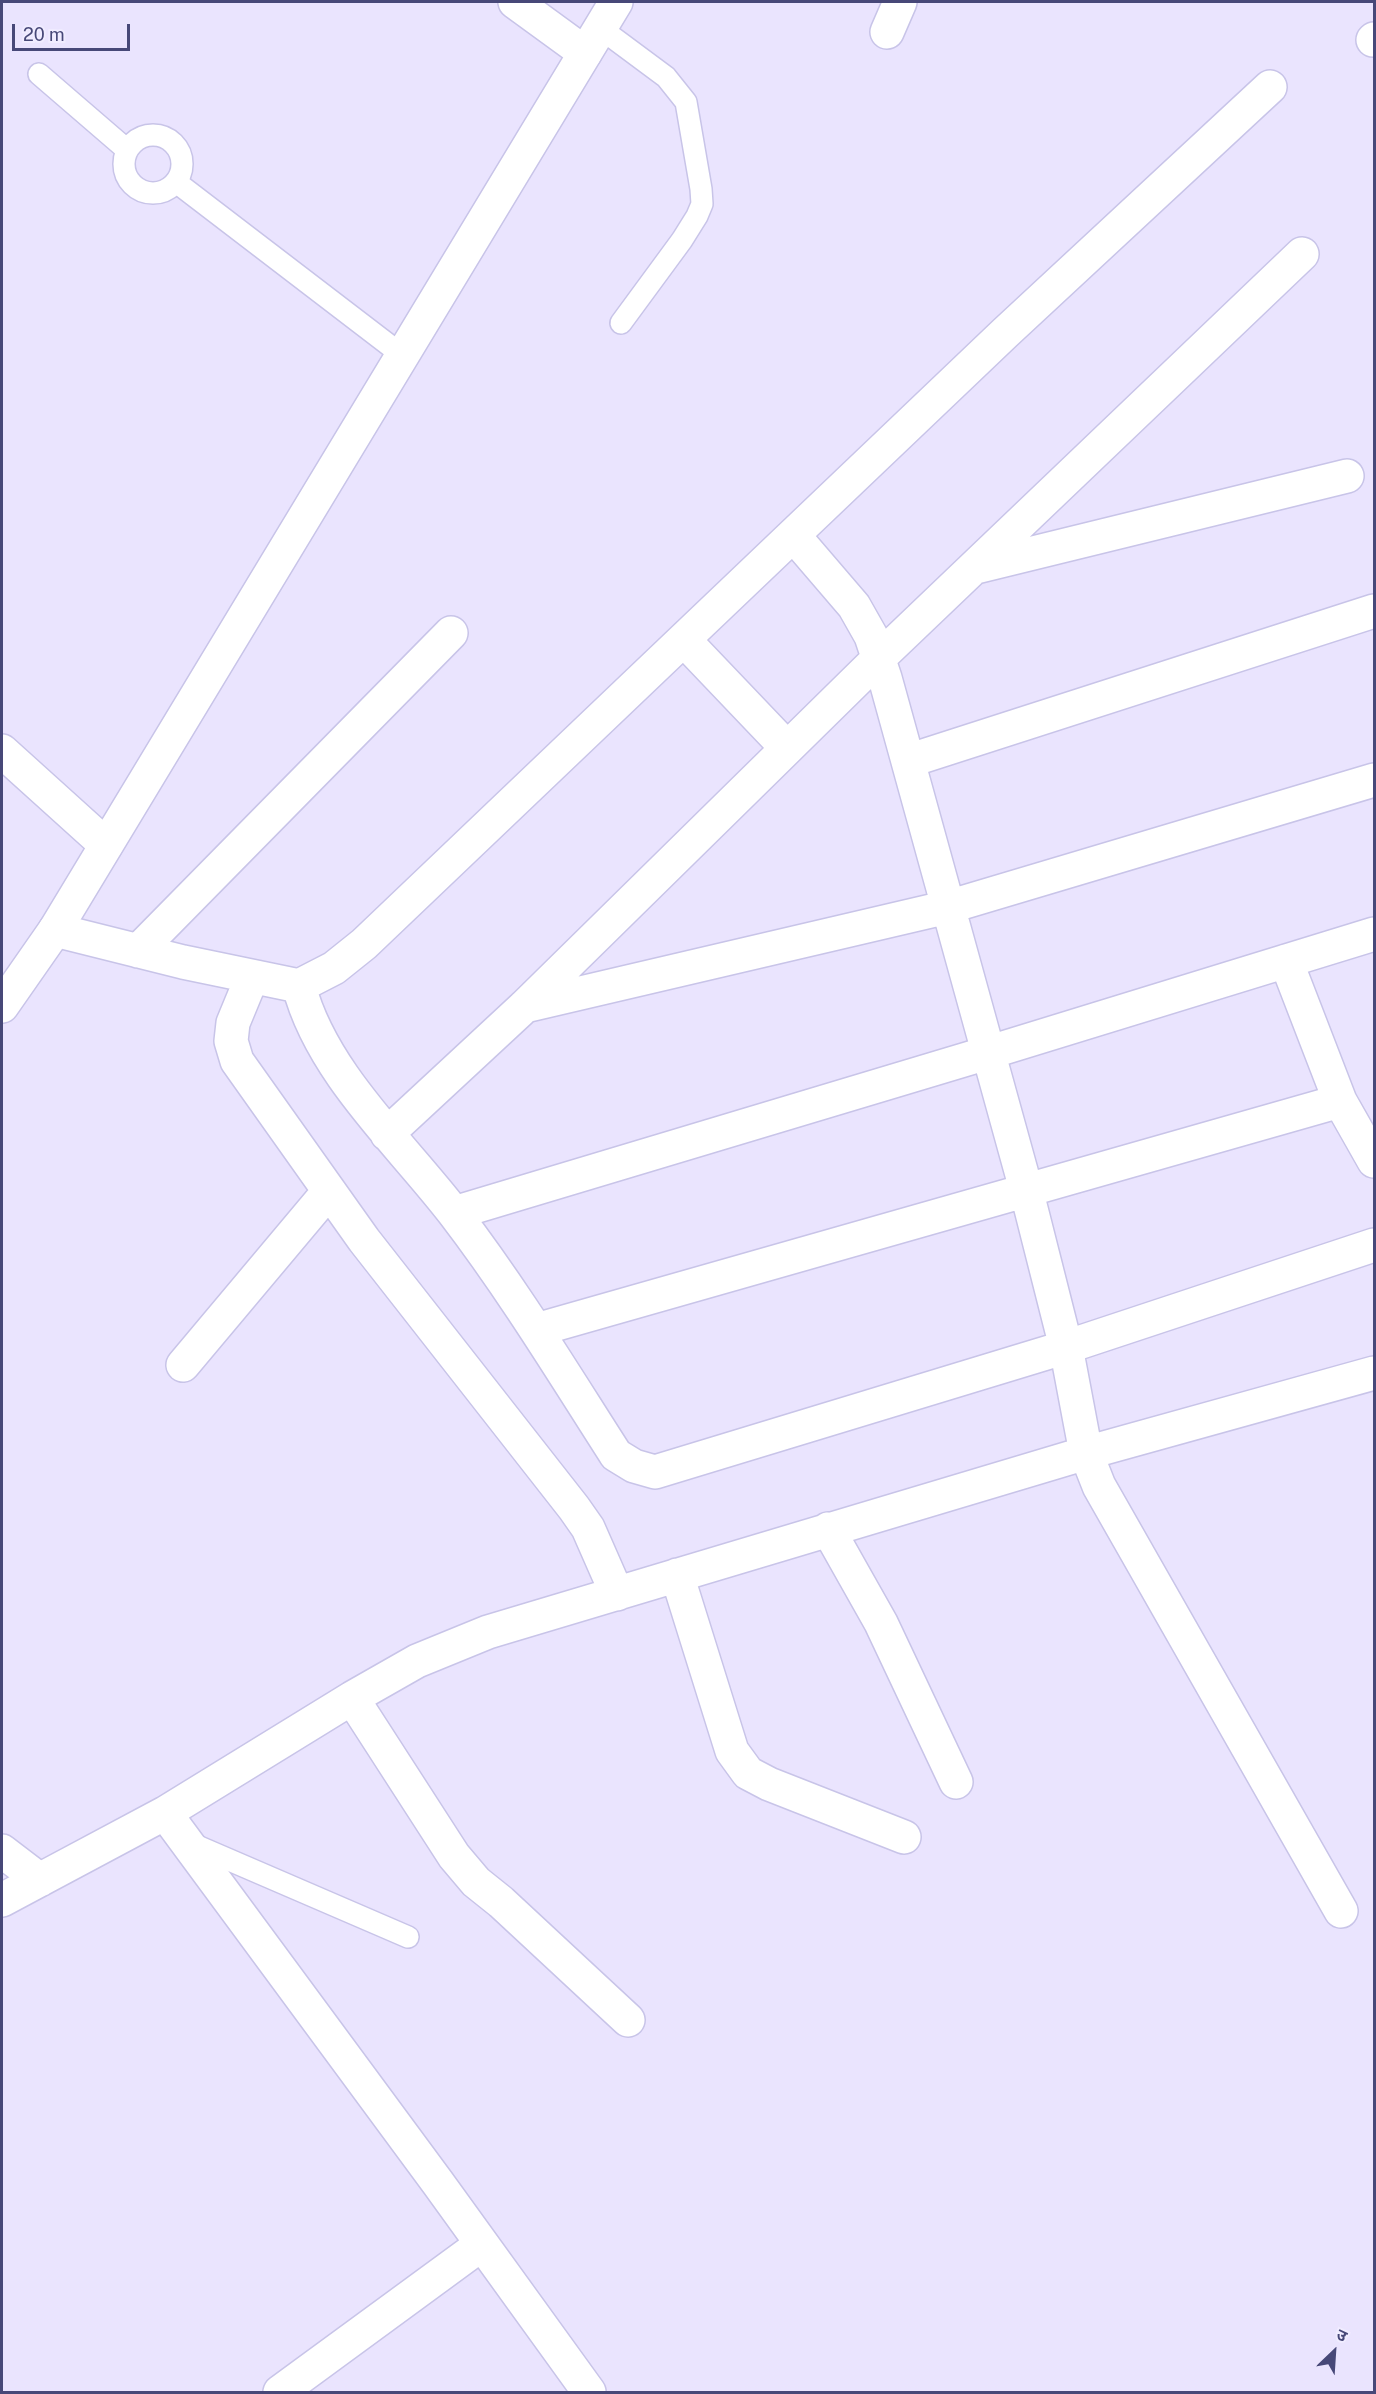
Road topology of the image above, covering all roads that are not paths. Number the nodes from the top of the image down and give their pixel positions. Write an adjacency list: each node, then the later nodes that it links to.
1 (515, 2): 3 (street)
2 (900, 2): 4 (street)
3 (600, 28): 10 (lane); 11 (street)
4 (887, 32)
5 (39, 74): 7 (lane)
6 (1270, 87): 13 (street)
7 (126, 149): 8 (lane); 8 (lane)
8 (176, 182): 11 (lane)
9 (1302, 254): 14 (street)
10 (621, 323)
11 (402, 355): 23 (street)
12 (1347, 476): 14 (street)
13 (794, 536): 17 (street); 18 (street)
14 (974, 567): 18 (street)
15 (1374, 611): 21 (street)
16 (451, 633): 27 (street)
17 (684, 640): 19 (street); 30 (street)
18 (879, 658): 19 (street); 21 (street)
19 (787, 748): 31 (street)
20 (2, 750): 23 (street)
21 (908, 761): 24 (street)
22 (1374, 780): 24 (street)
23 (106, 845): 25 (street)
24 (948, 907): 31 (street); 33 (street)
25 (55, 930): 27 (street); 32 (street)
26 (1374, 934): 28 (street)
27 (138, 951): 29 (street)
28 (1286, 961): 33 (street); 34 (street)
29 (252, 977): 30 (street); 38 (street)
30 (299, 986): 35 (street)
31 (525, 1005): 35 (street)
32 (2, 1006)
33 (987, 1053): 37 (street); 39 (street)
34 (1340, 1101): 36 (street); 37 (street)
35 (387, 1134): 39 (street)
36 (1374, 1161)
37 (1026, 1189): 41 (street); 42 (street)
38 (329, 1191): 43 (street); 48 (street)
39 (454, 1213): 41 (street)
40 (1374, 1245): 42 (street)
41 (536, 1330): 42 (street)
42 (1066, 1347): 45 (street)
43 (183, 1365)
44 (1374, 1373): 45 (street)
45 (1086, 1453): 46 (street); 57 (street)
46 (828, 1529): 47 (street); 50 (street)
47 (677, 1575): 48 (street); 52 (street)
48 (617, 1594): 49 (street)
49 (352, 1698): 51 (street); 59 (street)
50 (957, 1782)
51 (165, 1813): 53 (street); 55 (street)
52 (904, 1837)
53 (184, 1840): 58 (lane); 60 (street)
54 (2, 1851): 55 (street)
55 (40, 1880): 56 (street)
56 (2, 1900)
57 (1341, 1911)
58 (408, 1937)
59 (628, 2020)
60 (482, 2244): 61 (street); 62 (street)
61 (280, 2392)
62 (589, 2392)

